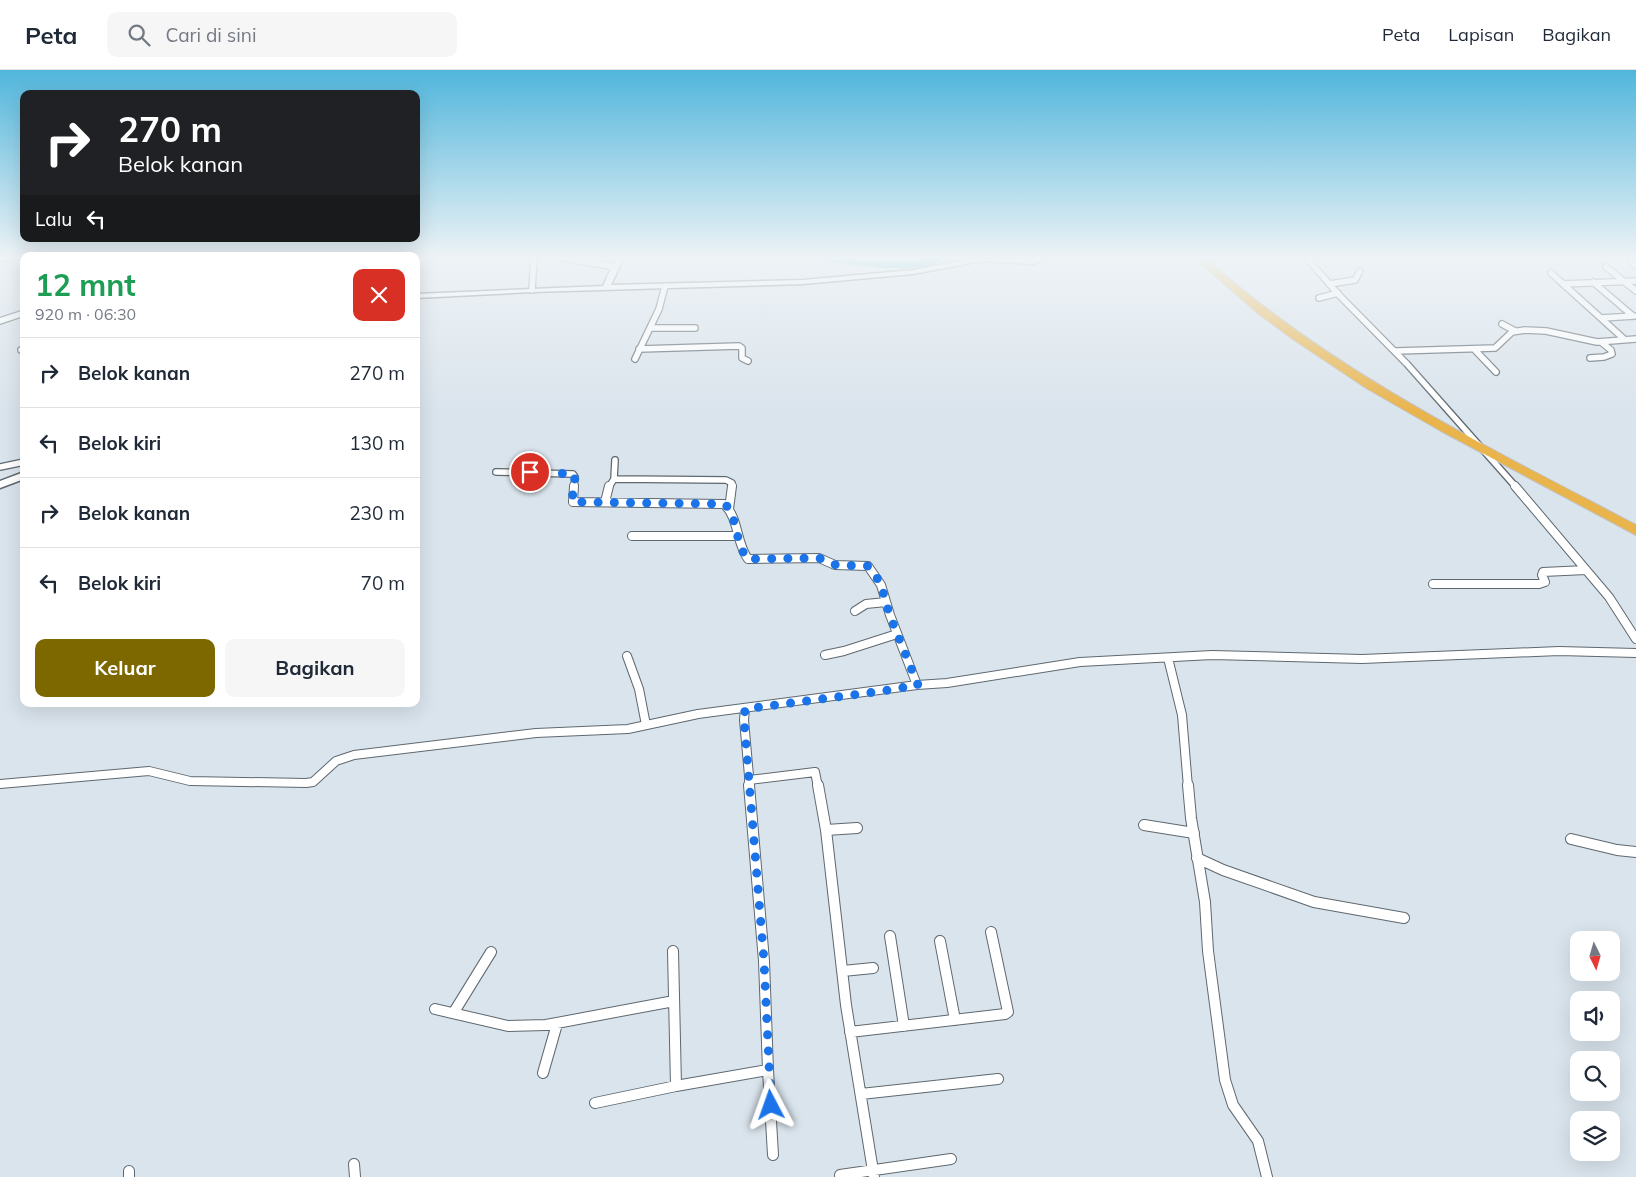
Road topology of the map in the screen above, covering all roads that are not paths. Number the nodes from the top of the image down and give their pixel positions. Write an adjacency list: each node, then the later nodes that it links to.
1 (659, 309): 11 (street)
2 (1258, 309): 25 (highway)
3 (1268, 309): 25 (highway)
4 (1353, 309): 20 (street)
5 (1591, 309): 8 (street)
6 (20, 314): 9 (street)
7 (1634, 316): 8 (street)
8 (1601, 318): 14 (street)
9 (0, 320)
10 (1502, 324): 13 (street)
11 (650, 328): 12 (street); 18 (street)
12 (695, 328)
13 (1515, 331): 17 (street); 19 (street)
14 (1624, 339): 15 (street); 17 (street)
15 (1636, 339)
16 (1468, 342): 19 (street)
17 (1601, 342): 21 (street)
18 (639, 349): 22 (street); 23 (street)
19 (1476, 349): 20 (street); 24 (street)
20 (1396, 352): 26 (street)
21 (1590, 358)
22 (635, 359)
23 (748, 361)
24 (1496, 372)
25 (1439, 422): 26 (highway); 27 (highway)
26 (1467, 433): 27 (street); 37 (highway)
27 (1484, 449): 38 (highway); 41 (street)
28 (616, 460): 33 (street)
29 (20, 463): 30 (street)
30 (0, 467)
31 (496, 472): 35 (street)
32 (20, 477): 34 (street)
33 (614, 479): 35 (street); 36 (street)
34 (0, 485)
35 (605, 502): 36 (street)
36 (729, 509): 40 (street)
37 (1636, 522)
38 (1636, 532)
39 (632, 536): 40 (street)
40 (737, 536): 43 (street)
41 (1586, 570): 42 (street); 46 (street)
42 (1433, 584)
43 (886, 602): 44 (street); 45 (street)
44 (855, 611)
45 (897, 634): 48 (street); 51 (street)
46 (1636, 639)
47 (1636, 653): 50 (street)
48 (825, 655)
49 (627, 656): 53 (street)
50 (1168, 658): 51 (street); 59 (street)
51 (918, 685): 52 (street)
52 (745, 709): 53 (street); 54 (street)
53 (646, 725): 55 (street)
54 (748, 780): 58 (street); 78 (street)
55 (0, 784)
56 (1144, 825): 59 (street)
57 (857, 828): 58 (street)
58 (826, 830): 70 (street)
59 (1194, 833): 62 (street)
60 (1571, 839): 61 (street)
61 (1636, 852)
62 (1197, 858): 63 (street); 90 (street)
63 (1404, 918)
64 (992, 932): 74 (street)
65 (890, 936): 76 (street)
66 (940, 942): 74 (street)
67 (673, 950): 71 (street)
68 (491, 952): 73 (street)
69 (873, 968): 70 (street)
70 (844, 971): 77 (street)
71 (674, 1001): 75 (street); 81 (street)
72 (434, 1009): 73 (street)
73 (454, 1012): 75 (street)
74 (955, 1020): 76 (street)
75 (557, 1024): 79 (street)
76 (904, 1026): 77 (street)
77 (850, 1032): 82 (street)
78 (768, 1070): 81 (street); 84 (street)
79 (543, 1073)
80 (998, 1079): 82 (street)
81 (676, 1086): 83 (street)
82 (861, 1094): 87 (street)
83 (595, 1104)
84 (773, 1155)
85 (952, 1159): 87 (street)
86 (354, 1164): 89 (street)
87 (873, 1173): 88 (street)
88 (840, 1175)
89 (355, 1177)
90 (1267, 1177)

